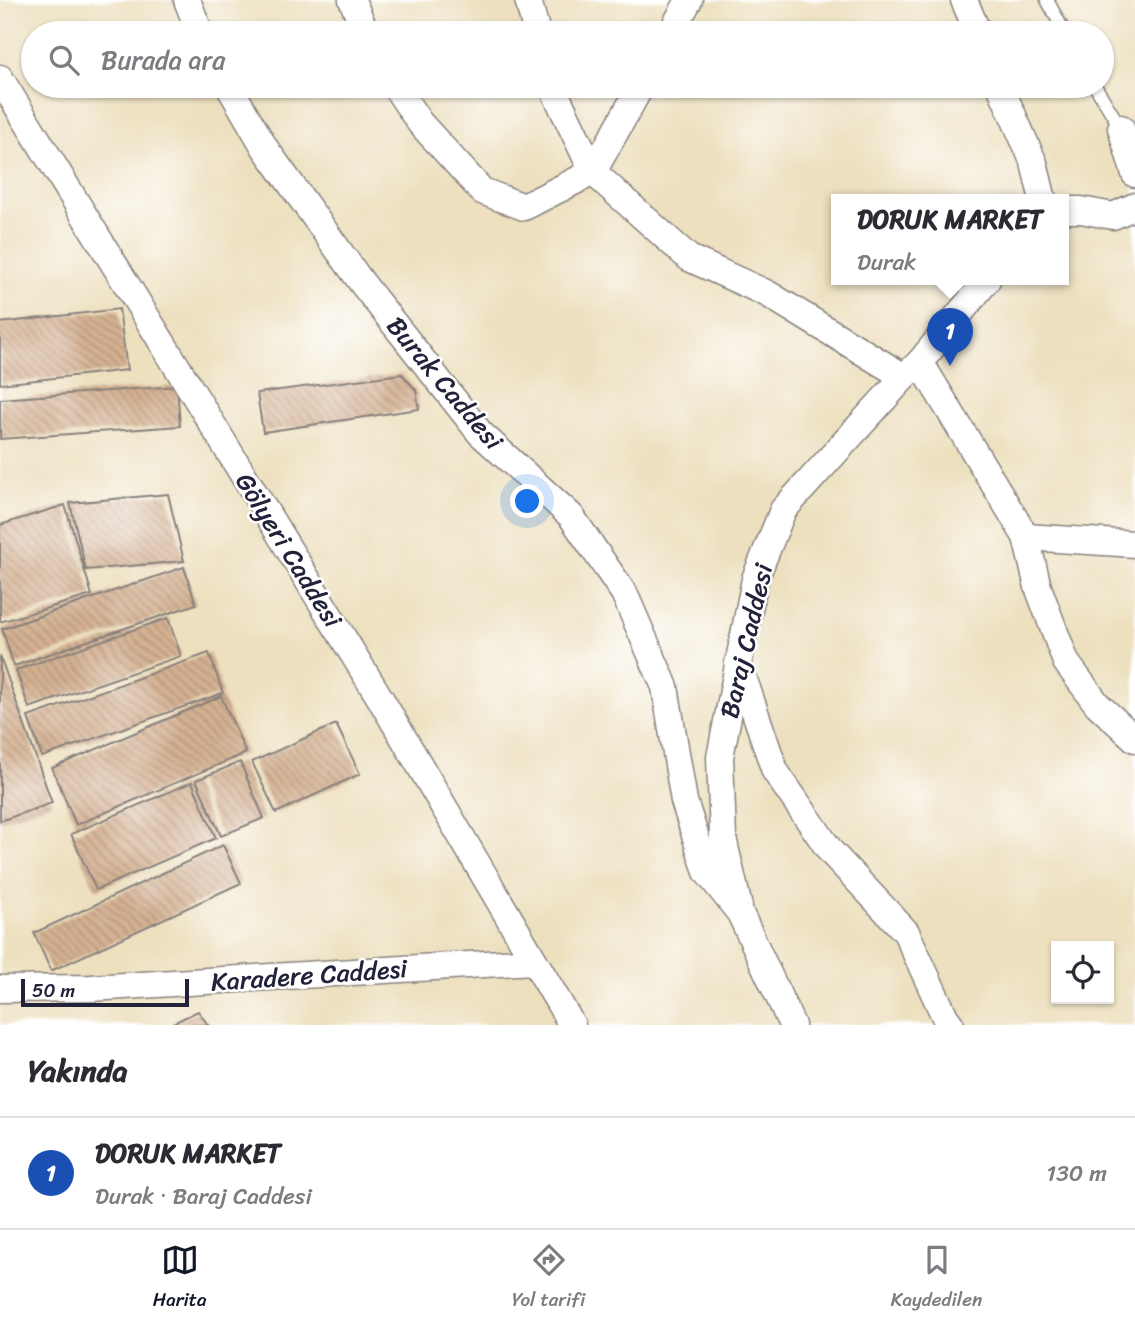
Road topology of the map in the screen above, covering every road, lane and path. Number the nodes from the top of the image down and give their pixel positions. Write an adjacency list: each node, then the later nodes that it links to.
1 (187, 0): 7 (street)
2 (352, 0): 8 (street)
3 (528, 0): 9 (street)
4 (689, 0): 10 (street)
5 (964, 0): 11 (street)
6 (1048, 0): 12 (lane)
7 (195, 21)
8 (361, 21)
9 (534, 21)
10 (678, 21)
11 (973, 21)
12 (1059, 21)
13 (0, 78): 33 (street, Gölyeri Caddesi)
14 (236, 98): 32 (street, Burak Caddesi)
15 (403, 98): 21 (street)
16 (558, 98): 21 (street)
17 (634, 98): 21 (street)
18 (1005, 98): 23 (street)
19 (1102, 98): 20 (lane)
20 (1121, 128): 22 (street)
21 (593, 172): 27 (street)
22 (1135, 174)
23 (1042, 194)
24 (1135, 206): 25 (street)
25 (1069, 210)
26 (984, 285): 27 (street, Baraj Caddesi)
27 (912, 370): 28 (street); 30 (street, Baraj Caddesi)
28 (1026, 537): 29 (street); 31 (street)
29 (1135, 544)
30 (738, 661): 32 (street, Baraj Caddesi); 37 (street)
31 (1135, 739)
32 (740, 913): 35 (street, Burak Caddesi)
33 (534, 961): 34 (street, Karadere Caddesi); 36 (street, Gölyeri Caddesi)
34 (0, 989)
35 (785, 1024)
36 (572, 1025)
37 (951, 1025)

